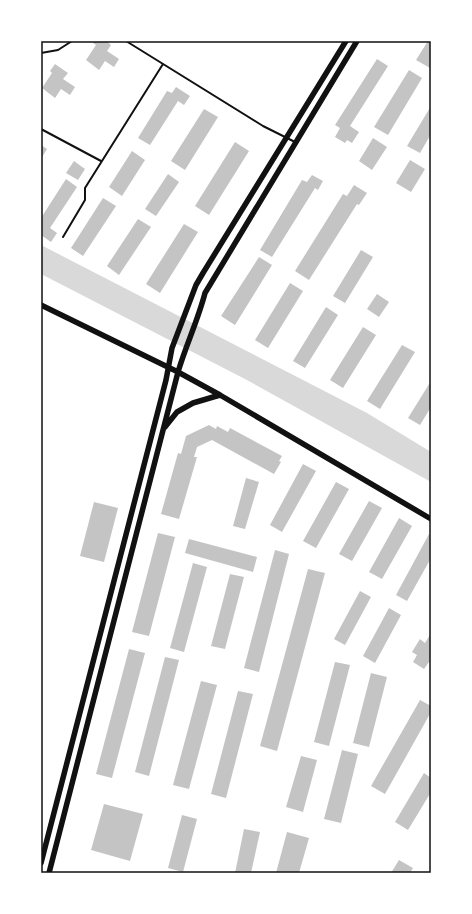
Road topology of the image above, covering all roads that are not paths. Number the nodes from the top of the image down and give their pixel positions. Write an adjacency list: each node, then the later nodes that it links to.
1 (72, 41): 5 (lane)
2 (126, 41): 6 (lane)
3 (346, 41): 8 (street)
4 (357, 41): 9 (street)
5 (41, 53)
6 (163, 64): 8 (lane); 10 (lane)
7 (41, 129): 10 (lane)
8 (287, 138): 9 (lane); 13 (street)
9 (295, 142): 14 (street)
10 (101, 161): 11 (lane)
11 (63, 237)
12 (41, 305): 13 (street)
13 (169, 368): 14 (street); 18 (street)
14 (178, 372): 15 (street); 16 (street)
15 (220, 395): 16 (street); 17 (street)
16 (164, 429): 19 (street)
17 (431, 519)
18 (41, 863)
19 (49, 873)

